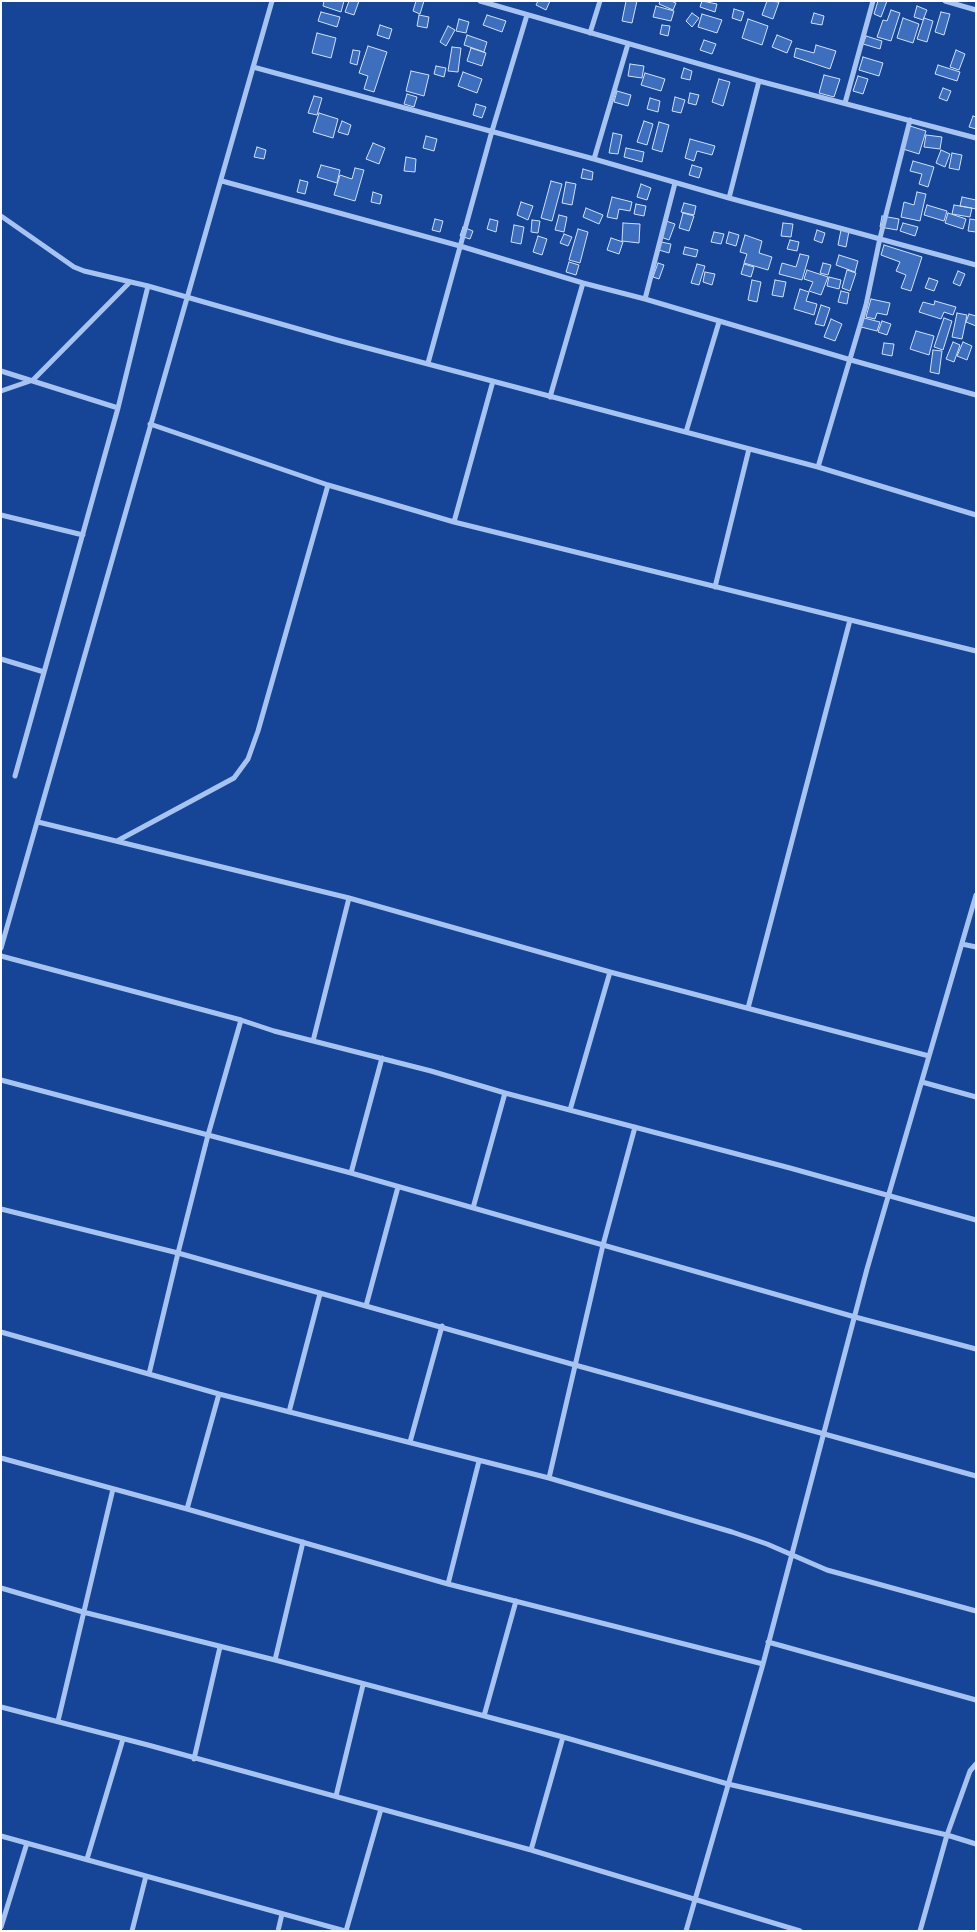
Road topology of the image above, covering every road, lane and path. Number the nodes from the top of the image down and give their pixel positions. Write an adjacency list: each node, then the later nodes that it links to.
1 (272, 1): 10 (street)
2 (480, 1): 7 (street)
3 (600, 1): 8 (street)
4 (873, 1): 12 (street)
5 (945, 1): 6 (street)
6 (976, 10)
7 (527, 15): 8 (street); 14 (street)
8 (590, 33): 9 (street)
9 (628, 44): 11 (street); 16 (street)
10 (253, 67): 14 (street); 17 (street)
11 (759, 81): 12 (street); 19 (street)
12 (845, 103): 13 (street)
13 (910, 120): 15 (street); 21 (street)
14 (492, 131): 16 (street); 22 (street)
15 (976, 138)
16 (594, 159): 18 (street)
17 (222, 181): 22 (street); 27 (street)
18 (676, 183): 19 (street); 28 (street)
19 (729, 198): 21 (street)
20 (1, 216): 24 (street)
21 (880, 238): 23 (street); 30 (street)
22 (460, 246): 25 (street); 31 (street)
23 (976, 266)
24 (130, 283): 26 (street); 33 (street)
25 (583, 283): 28 (street); 37 (street)
26 (148, 286): 27 (street); 38 (street)
27 (186, 297): 31 (street); 39 (street)
28 (645, 299): 29 (street)
29 (719, 322): 30 (street); 40 (street)
30 (851, 360): 36 (street); 42 (street)
31 (428, 363): 34 (street)
32 (1, 371): 33 (street)
33 (33, 380): 35 (street); 38 (street)
34 (493, 381): 37 (street); 46 (street)
35 (1, 391)
36 (976, 395)
37 (550, 396): 40 (street)
38 (118, 408): 47 (street)
39 (150, 424): 43 (street); 54 (street)
40 (686, 432): 41 (street)
41 (749, 449): 42 (street); 48 (street)
42 (818, 467): 45 (street)
43 (328, 485): 46 (street); 55 (street)
44 (1, 515): 47 (street)
45 (976, 515)
46 (454, 522): 48 (street)
47 (82, 535): 52 (street)
48 (715, 587): 49 (street)
49 (850, 620): 50 (street); 63 (street)
50 (976, 650)
51 (1, 659): 52 (street)
52 (44, 672): 53 (street)
53 (15, 776)
54 (38, 822): 55 (street); 60 (street)
55 (117, 841): 57 (street)
56 (976, 895): 58 (street)
57 (349, 898): 62 (street); 65 (street)
58 (962, 944): 59 (street); 66 (street)
59 (976, 947)
60 (1, 948)
61 (1, 956): 64 (street)
62 (610, 972): 63 (street); 72 (street)
63 (748, 1008): 66 (street)
64 (241, 1020): 65 (street); 74 (street)
65 (313, 1041): 67 (street)
66 (929, 1056): 69 (street)
67 (382, 1058): 70 (street); 75 (street)
68 (1, 1080): 74 (street)
69 (922, 1082): 71 (street); 77 (street)
70 (505, 1093): 72 (street); 78 (street)
71 (976, 1097)
72 (570, 1110): 73 (street)
73 (635, 1127): 77 (street); 81 (street)
74 (208, 1135): 75 (street); 82 (street)
75 (351, 1173): 76 (street)
76 (398, 1187): 78 (street); 84 (street)
77 (889, 1195): 80 (street); 85 (street)
78 (473, 1208): 81 (street)
79 (1, 1209): 82 (street)
80 (976, 1220)
81 (603, 1245): 85 (street); 89 (street)
82 (178, 1252): 83 (street); 90 (street)
83 (320, 1294): 84 (street); 92 (street)
84 (366, 1306): 86 (street)
85 (855, 1317): 88 (street); 93 (street)
86 (442, 1326): 89 (street); 94 (street)
87 (1, 1332): 90 (street)
88 (976, 1349)
89 (575, 1365): 93 (street); 98 (street)
90 (149, 1374): 91 (street)
91 (219, 1394): 92 (street); 100 (street)
92 (289, 1412): 94 (street)
93 (824, 1433): 97 (street); 102 (street)
94 (410, 1442): 96 (street)
95 (1, 1458): 99 (street)
96 (479, 1461): 98 (street); 103 (street)
97 (976, 1476)
98 (549, 1478): 102 (street)
99 (113, 1488): 100 (street); 107 (street)
100 (187, 1509): 101 (street)
101 (303, 1542): 103 (street); 110 (street)
102 (791, 1556): 106 (street); 108 (street)
103 (448, 1584): 105 (street)
104 (1, 1588): 107 (street)
105 (516, 1601): 111 (street); 115 (street)
106 (976, 1611)
107 (84, 1612): 109 (street); 116 (street)
108 (768, 1642): 111 (street); 113 (street)
109 (220, 1647): 110 (street); 119 (street)
110 (275, 1660): 112 (street)
111 (763, 1664): 121 (street)
112 (363, 1685): 115 (street); 122 (street)
113 (976, 1700)
114 (1, 1707): 116 (street)
115 (484, 1716): 117 (street)
116 (58, 1721): 118 (street)
117 (563, 1737): 121 (street); 128 (street)
118 (123, 1739): 119 (street); 129 (street)
119 (194, 1759): 122 (street)
120 (976, 1764): 124 (street)
121 (728, 1784): 124 (street); 131 (street)
122 (336, 1796): 123 (street)
123 (381, 1810): 128 (street); 136 (street)
124 (947, 1835): 127 (street); 139 (street)
125 (1, 1836): 126 (street)
126 (27, 1843): 129 (street); 133 (street)
127 (976, 1844)
128 (531, 1850): 131 (street)
129 (87, 1859): 130 (street)
130 (146, 1876): 132 (street); 134 (street)
131 (695, 1900): 137 (street); 138 (street)
132 (282, 1914): 135 (street); 136 (street)
133 (1, 1927)
134 (132, 1931)
135 (278, 1931)
136 (345, 1931)
137 (686, 1931)
138 (800, 1931)
139 (920, 1931)

